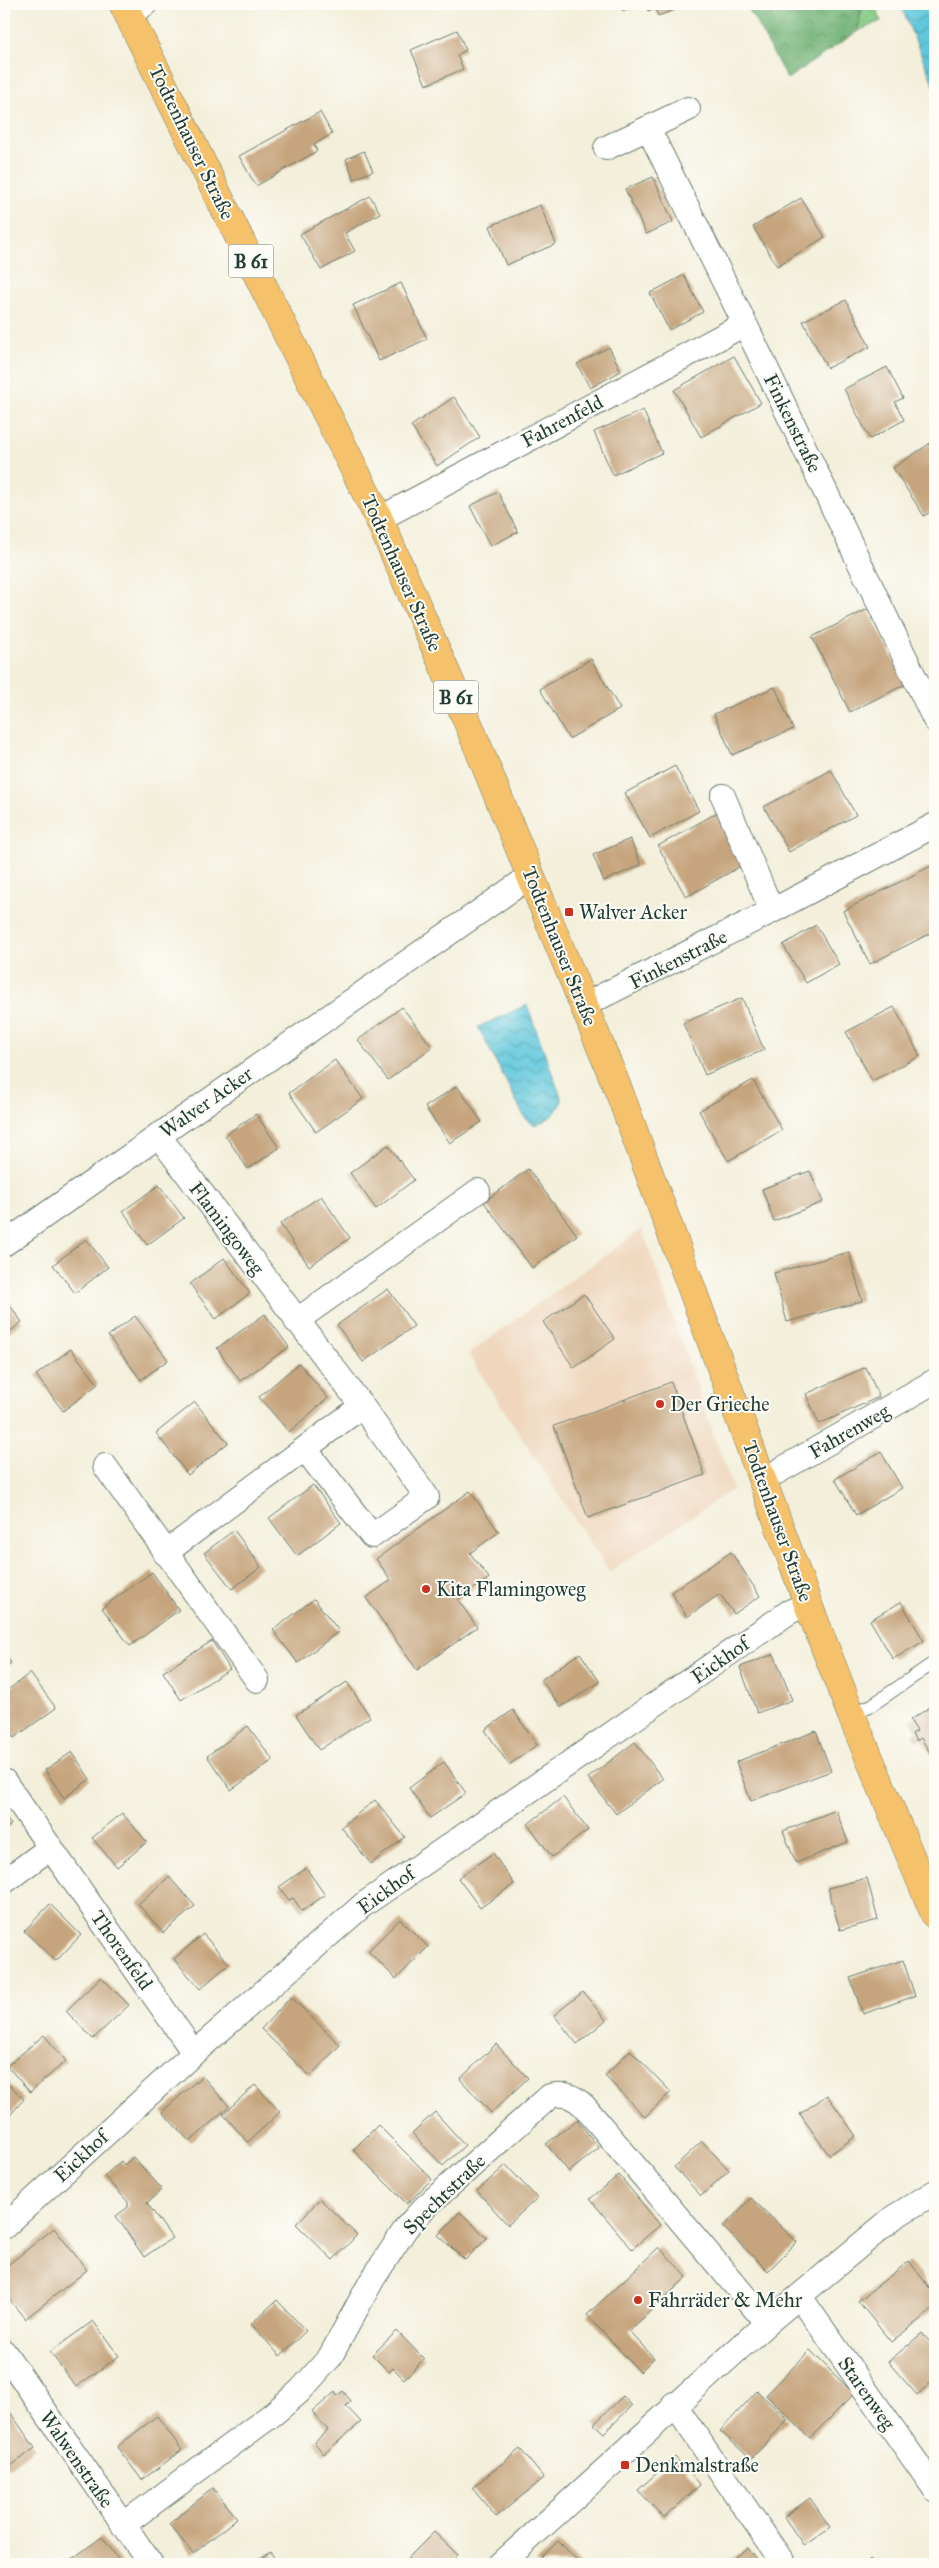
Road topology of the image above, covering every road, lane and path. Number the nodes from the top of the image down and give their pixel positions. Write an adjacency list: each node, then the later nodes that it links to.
1 (132, 8): 6 (main road, Todtenhauser Straße / B 61)
2 (688, 109): 3 (street)
3 (648, 128): 4 (street); 5 (street, Finkenstraße)
4 (606, 148)
5 (745, 324): 6 (street, Fahrenfeld); 7 (street, Finkenstraße)
6 (379, 519): 10 (main road, Todtenhauser Straße / B 61)
7 (935, 720)
8 (723, 796): 11 (street)
9 (935, 825): 11 (street, Finkenstraße)
10 (532, 875): 12 (main road, Todtenhauser Straße / B 61); 13 (street, Walver Acker)
11 (772, 911): 12 (street, Finkenstraße)
12 (584, 1005): 21 (main road, Todtenhauser Straße / B 61)
13 (158, 1135): 15 (street, Walver Acker); 16 (street, Flamingoweg)
14 (478, 1191): 16 (street)
15 (4, 1244)
16 (296, 1321): 18 (street, Flamingoweg)
17 (935, 1381): 21 (street, Fahrenweg)
18 (362, 1406): 19 (street); 19 (street, Flamingoweg)
19 (305, 1449): 22 (street)
20 (105, 1466): 22 (street)
21 (762, 1480): 23 (main road, Todtenhauser Straße / B 61)
22 (165, 1553): 25 (street)
23 (808, 1604): 26 (main road, Todtenhauser Straße / B 61); 31 (street, Eickhof)
24 (935, 1662): 26 (lane)
25 (257, 1680)
26 (851, 1714): 30 (main road, Todtenhauser Straße / B 61)
27 (4, 1782): 28 (street, Thorenfeld)
28 (51, 1847): 29 (street); 31 (street, Thorenfeld)
29 (4, 1882)
30 (935, 1915)
31 (194, 2053): 33 (street, Eickhof)
32 (935, 2192): 34 (street)
33 (4, 2227)
34 (800, 2297): 35 (street); 38 (street, Starenweg)
35 (767, 2323): 37 (street); 39 (street, Spechtstraße)
36 (4, 2352): 39 (street, Walwenstraße)
37 (674, 2404): 41 (street); 42 (street)
38 (935, 2489)
39 (123, 2525): 40 (street, Walwenstraße)
40 (151, 2564)
41 (501, 2564)
42 (784, 2564)

